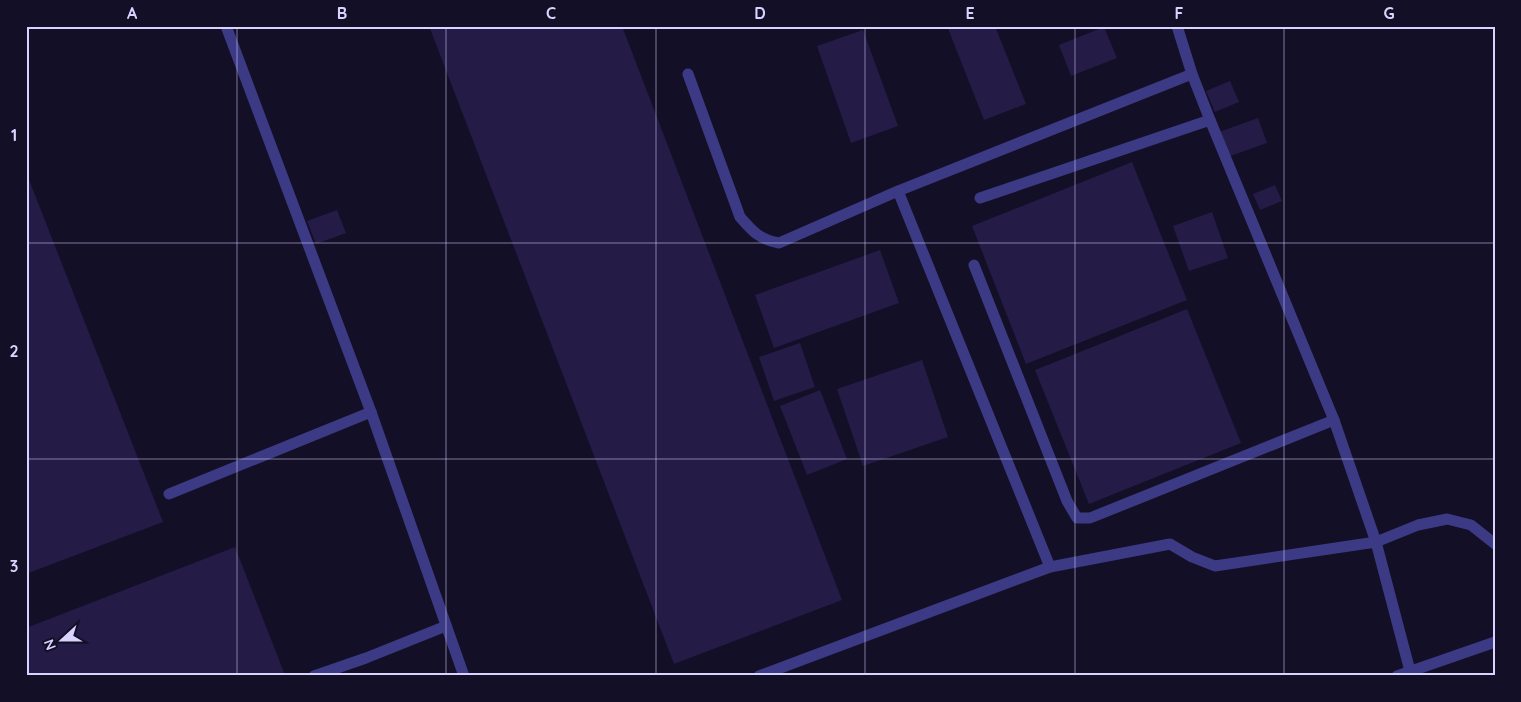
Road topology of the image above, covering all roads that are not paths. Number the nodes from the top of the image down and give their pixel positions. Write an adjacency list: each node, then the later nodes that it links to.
1 (226, 26): 9 (lane)
2 (1177, 26): 4 (lane)
3 (688, 74): 6 (lane)
4 (1192, 74): 5 (lane); 6 (lane)
5 (1210, 120): 7 (lane); 10 (lane)
6 (898, 191): 14 (lane)
7 (980, 198)
8 (974, 265): 10 (lane)
9 (371, 412): 11 (lane); 15 (lane)
10 (1334, 420): 12 (lane)
11 (169, 494)
12 (1376, 542): 13 (lane); 14 (lane); 17 (lane)
13 (1495, 544)
14 (1050, 567): 20 (lane)
15 (446, 626): 18 (lane); 19 (lane)
16 (1495, 642): 17 (lane)
17 (1410, 671): 21 (lane)
18 (314, 676)
19 (464, 676)
20 (759, 676)
21 (1397, 676)

